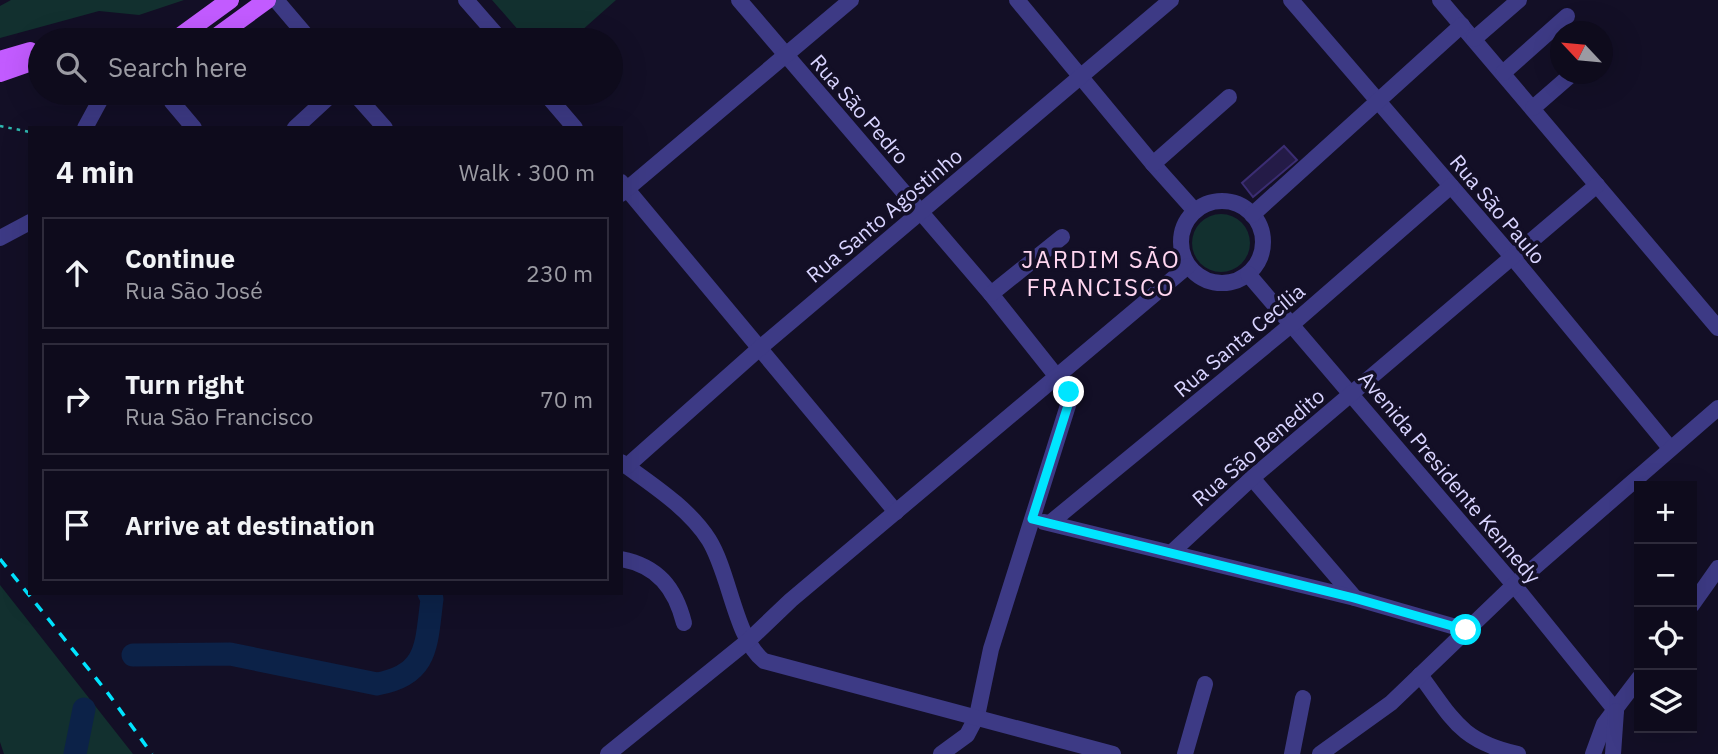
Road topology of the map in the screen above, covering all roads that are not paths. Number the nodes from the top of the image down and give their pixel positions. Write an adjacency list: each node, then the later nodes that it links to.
1 (230, 0): 14 (main road)
2 (267, 0): 15 (main road)
3 (276, 0): 16 (street)
4 (466, 0): 17 (street)
5 (739, 0): 20 (street, Rua São Pedro)
6 (851, 0): 20 (street)
7 (1017, 0): 25 (street)
8 (1171, 0): 25 (street, Rua Santo Agostinho)
9 (1292, 0): 28 (street, Rua São Paulo)
10 (1440, 0): 13 (street)
11 (1519, 0): 18 (street)
12 (1567, 16): 24 (street)
13 (1462, 25): 18 (street); 28 (street)
14 (192, 28)
15 (228, 28)
16 (300, 28)
17 (490, 28)
18 (1474, 39): 24 (street)
19 (28, 52): 21 (main road)
20 (785, 54): 43 (street); 45 (street, Rua São Pedro)
21 (0, 60)
22 (28, 64): 23 (main road)
23 (0, 74)
24 (1503, 74): 34 (street)
25 (1080, 76): 40 (street); 45 (street, Rua Santo Agostinho)
26 (1560, 84): 34 (street)
27 (1229, 97): 40 (street)
28 (1379, 101): 42 (street, Rua São Paulo); 46 (street)
29 (97, 105): 35 (street)
30 (178, 105): 36 (street)
31 (320, 105): 37 (street)
32 (365, 105): 38 (street)
33 (555, 105): 39 (street)
34 (1532, 108): 41 (street)
35 (86, 126)
36 (193, 126)
37 (297, 126)
38 (383, 126)
39 (573, 126)
40 (1153, 164): 44 (street)
41 (1597, 185): 50 (street, Rua São Benedito); 55 (street)
42 (1451, 186): 50 (street, Rua São Paulo); 54 (street, Rua Santa Cecília)
43 (623, 188): 56 (street)
44 (1195, 211): 46 (street); 51 (street)
45 (921, 212): 53 (street, Rua São Pedro); 56 (street, Rua Santo Agostinho)
46 (1252, 215): 52 (street)
47 (28, 223): 49 (street)
48 (1062, 237): 53 (street)
49 (0, 238)
50 (1514, 259): 60 (street, Rua São Benedito); 62 (street, Rua São Paulo)
51 (1188, 266): 52 (street); 57 (street)
52 (1248, 274): 54 (street, Avenida Presidente Kennedy)
53 (991, 294): 58 (street, Rua São Pedro)
54 (1290, 326): 60 (street, Avenida Presidente Kennedy); 67 (street, Rua Santa Cecília)
55 (1718, 328)
56 (761, 347): 63 (street, Rua Santo Agostinho); 65 (street)
57 (1082, 356): 58 (street); 59 (street)
58 (1057, 375): 59 (street, Rua São Pedro); 65 (street)
59 (1069, 392): 66 (street)
60 (1351, 394): 64 (street, Rua São Benedito); 71 (street, Avenida Presidente Kennedy)
61 (1718, 408): 62 (street)
62 (1670, 448): 71 (street)
63 (624, 464): 76 (street)
64 (1252, 478): 68 (street, Rua São Benedito); 72 (street)
65 (896, 512): 76 (street)
66 (1032, 519): 67 (street); 82 (street)
67 (1050, 523): 68 (street)
68 (1172, 552): 72 (street)
69 (623, 560): 74 (street)
70 (1718, 568): 73 (street)
71 (1514, 584): 75 (street); 81 (street, Avenida Presidente Kennedy)
72 (1354, 598): 75 (street)
73 (1697, 598)
74 (684, 623)
75 (1466, 630): 77 (street)
76 (749, 640): 82 (street); 83 (street)
77 (1420, 674): 88 (street); 89 (street)
78 (1205, 684): 86 (street)
79 (1634, 685): 81 (street)
80 (1303, 698): 87 (street)
81 (1616, 711): 90 (street); 91 (street)
82 (977, 716): 84 (street); 85 (street)
83 (608, 754)
84 (941, 754)
85 (1113, 754)
86 (1185, 754)
87 (1292, 754)
88 (1320, 754)
89 (1518, 754)
90 (1593, 754)
91 (1614, 754)

